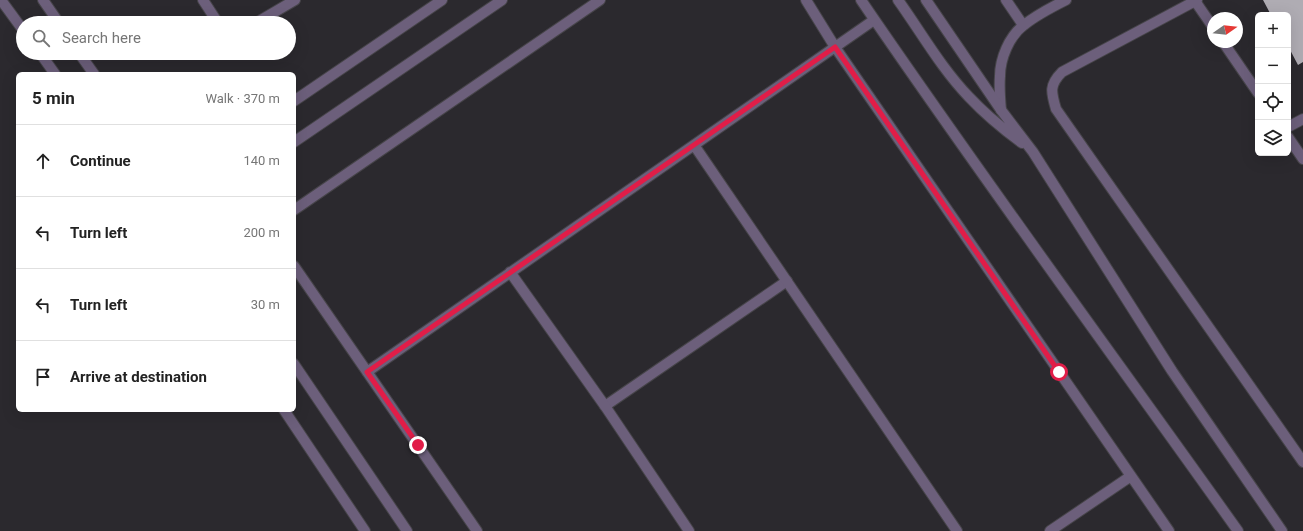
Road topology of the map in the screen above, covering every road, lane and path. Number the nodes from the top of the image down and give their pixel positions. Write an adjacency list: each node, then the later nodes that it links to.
1 (1, 0): 19 (street)
2 (43, 0): 15 (street)
3 (203, 0): 16 (street)
4 (295, 0): 17 (street)
5 (442, 0): 29 (street)
6 (502, 0): 33 (street)
7 (600, 0): 38 (street)
8 (806, 0): 22 (street)
9 (861, 0): 20 (street)
10 (898, 0): 36 (street)
11 (926, 0): 30 (street)
12 (1006, 0): 21 (street)
13 (1196, 0): 18 (street); 46 (street)
14 (1064, 1): 21 (street)
15 (54, 16)
16 (213, 16)
17 (268, 16)
18 (1207, 17)
19 (16, 20)
20 (874, 20): 22 (street); 55 (street)
21 (1023, 25): 30 (street)
22 (835, 47): 35 (street); 47 (street)
23 (1227, 48): 28 (street)
24 (45, 60): 26 (street)
25 (85, 60): 27 (street)
26 (54, 72)
27 (93, 72)
28 (1255, 89)
29 (296, 100)
30 (1000, 110): 36 (street)
31 (1303, 119): 32 (street)
32 (1291, 125)
33 (296, 141)
34 (1291, 141): 37 (street)
35 (694, 145): 40 (street); 41 (street)
36 (1033, 152): 56 (street)
37 (1303, 159)
38 (296, 209)
39 (296, 269): 43 (street)
40 (510, 272): 43 (street); 44 (street)
41 (787, 281): 44 (street); 52 (street)
42 (296, 367): 49 (street)
43 (367, 372): 50 (street)
44 (605, 406): 51 (street)
45 (285, 412): 48 (street)
46 (1303, 462)
47 (1131, 476): 53 (street); 54 (street)
48 (365, 531)
49 (407, 531)
50 (477, 531)
51 (689, 531)
52 (957, 531)
53 (1050, 531)
54 (1169, 531)
55 (1238, 531)
56 (1282, 531)

